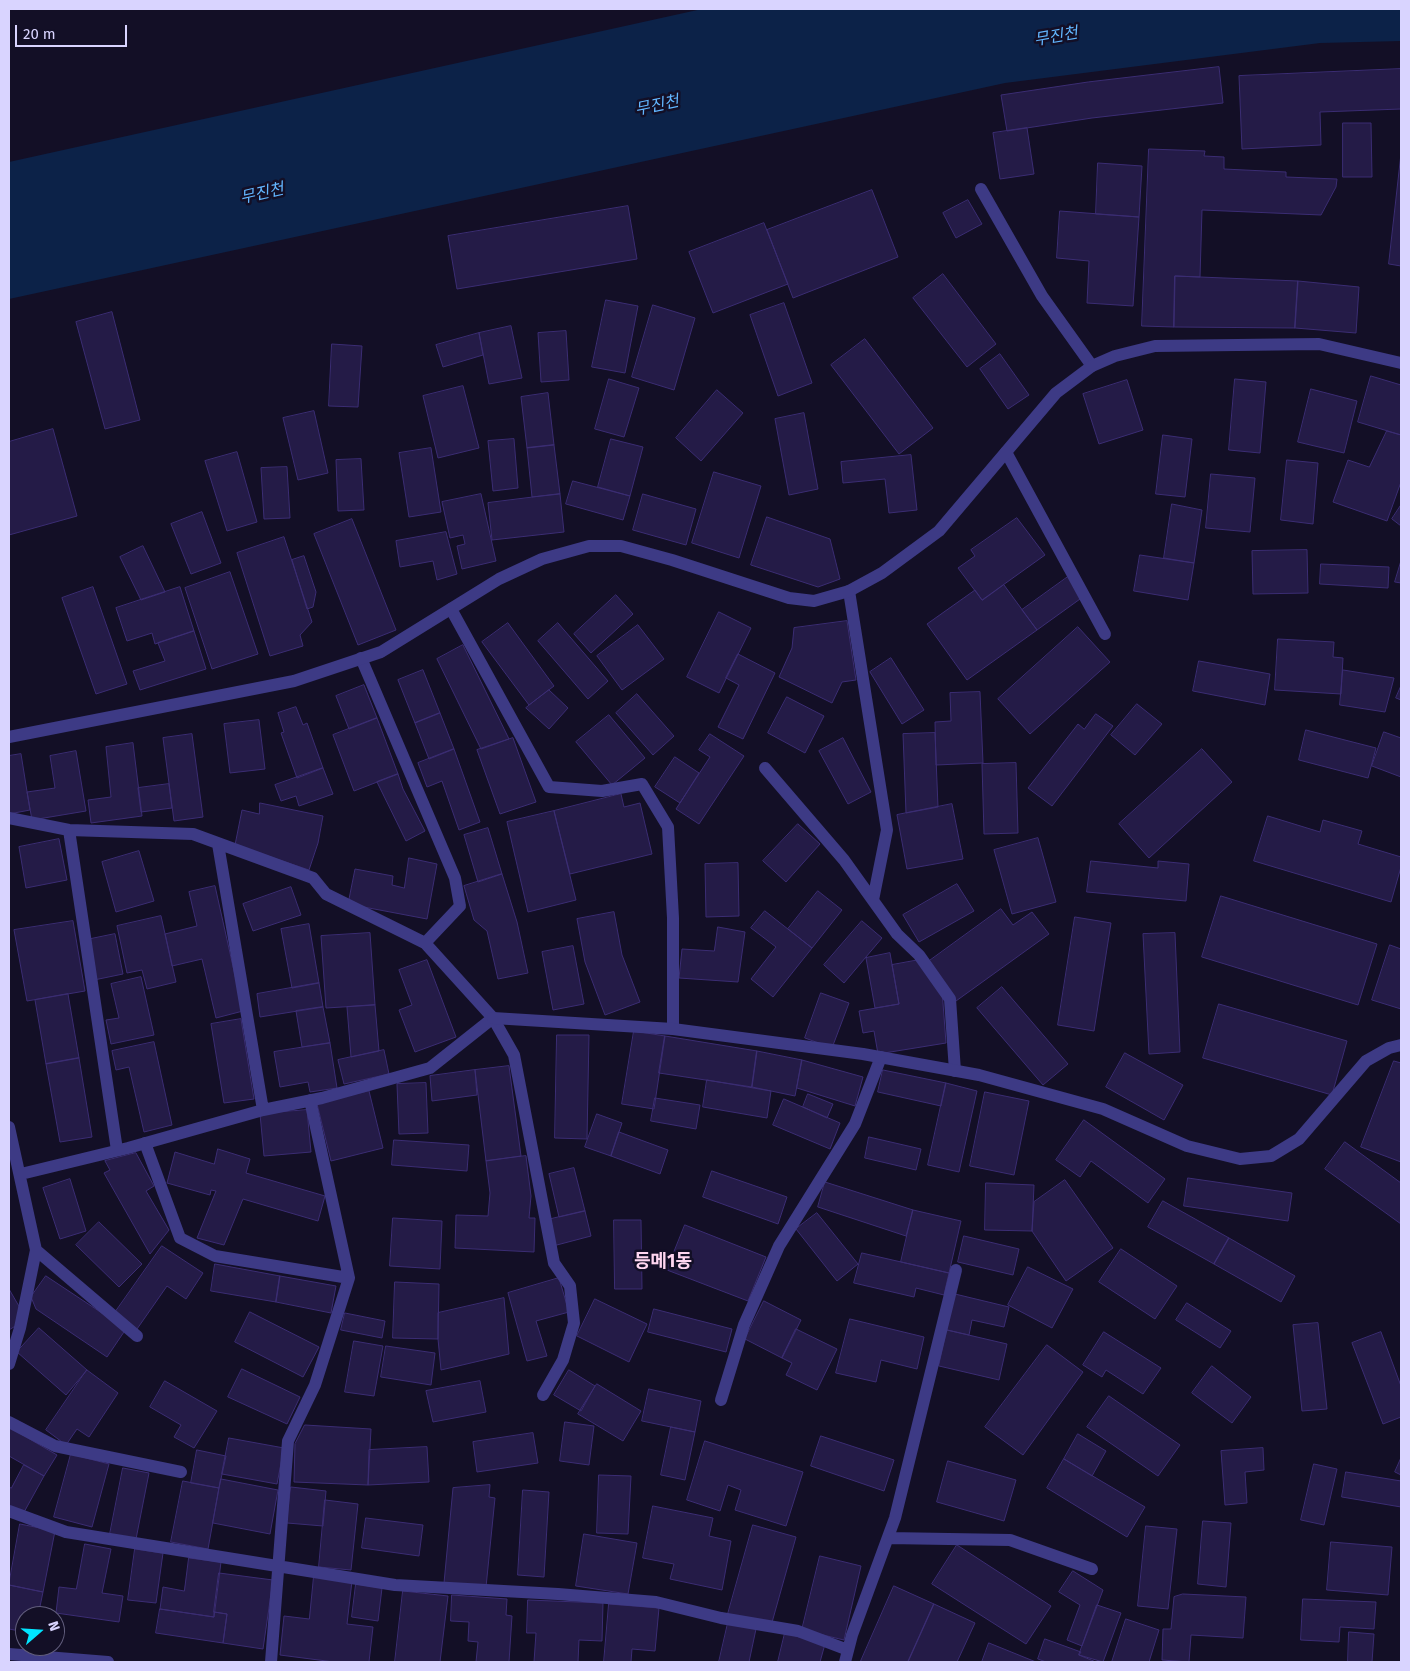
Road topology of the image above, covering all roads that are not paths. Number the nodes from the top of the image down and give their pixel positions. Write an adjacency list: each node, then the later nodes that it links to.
1 (981, 189): 3 (street)
2 (1401, 362): 3 (street)
3 (1092, 366): 4 (street)
4 (1006, 452): 5 (street); 7 (street)
5 (849, 591): 6 (street); 14 (street)
6 (451, 609): 8 (street); 17 (street)
7 (1105, 634)
8 (361, 658): 9 (street); 15 (street)
9 (9, 738)
10 (765, 768): 14 (street)
11 (9, 818): 12 (street)
12 (69, 830): 13 (street); 25 (street)
13 (218, 844): 15 (street); 22 (street)
14 (873, 900): 20 (street)
15 (426, 943): 16 (street)
16 (493, 1018): 17 (street); 21 (street); 32 (street)
17 (673, 1029): 19 (street)
18 (1401, 1045): 20 (street)
19 (881, 1057): 20 (street); 33 (street)
20 (955, 1071)
21 (310, 1100): 22 (street); 29 (street)
22 (264, 1110): 24 (street)
23 (9, 1127): 26 (street)
24 (145, 1143): 25 (street); 29 (street)
25 (118, 1150): 26 (street)
26 (20, 1174): 27 (street)
27 (36, 1250): 30 (street); 31 (street)
28 (956, 1270): 37 (street)
29 (349, 1278): 38 (street)
30 (136, 1336)
31 (9, 1364)
32 (543, 1394)
33 (721, 1400)
34 (9, 1422): 35 (street)
35 (181, 1472)
36 (9, 1512): 38 (street)
37 (888, 1538): 39 (street); 41 (street)
38 (278, 1568): 41 (street); 43 (street)
39 (1092, 1569)
40 (9, 1654): 42 (street)
41 (847, 1656)
42 (108, 1662)
43 (271, 1662)

